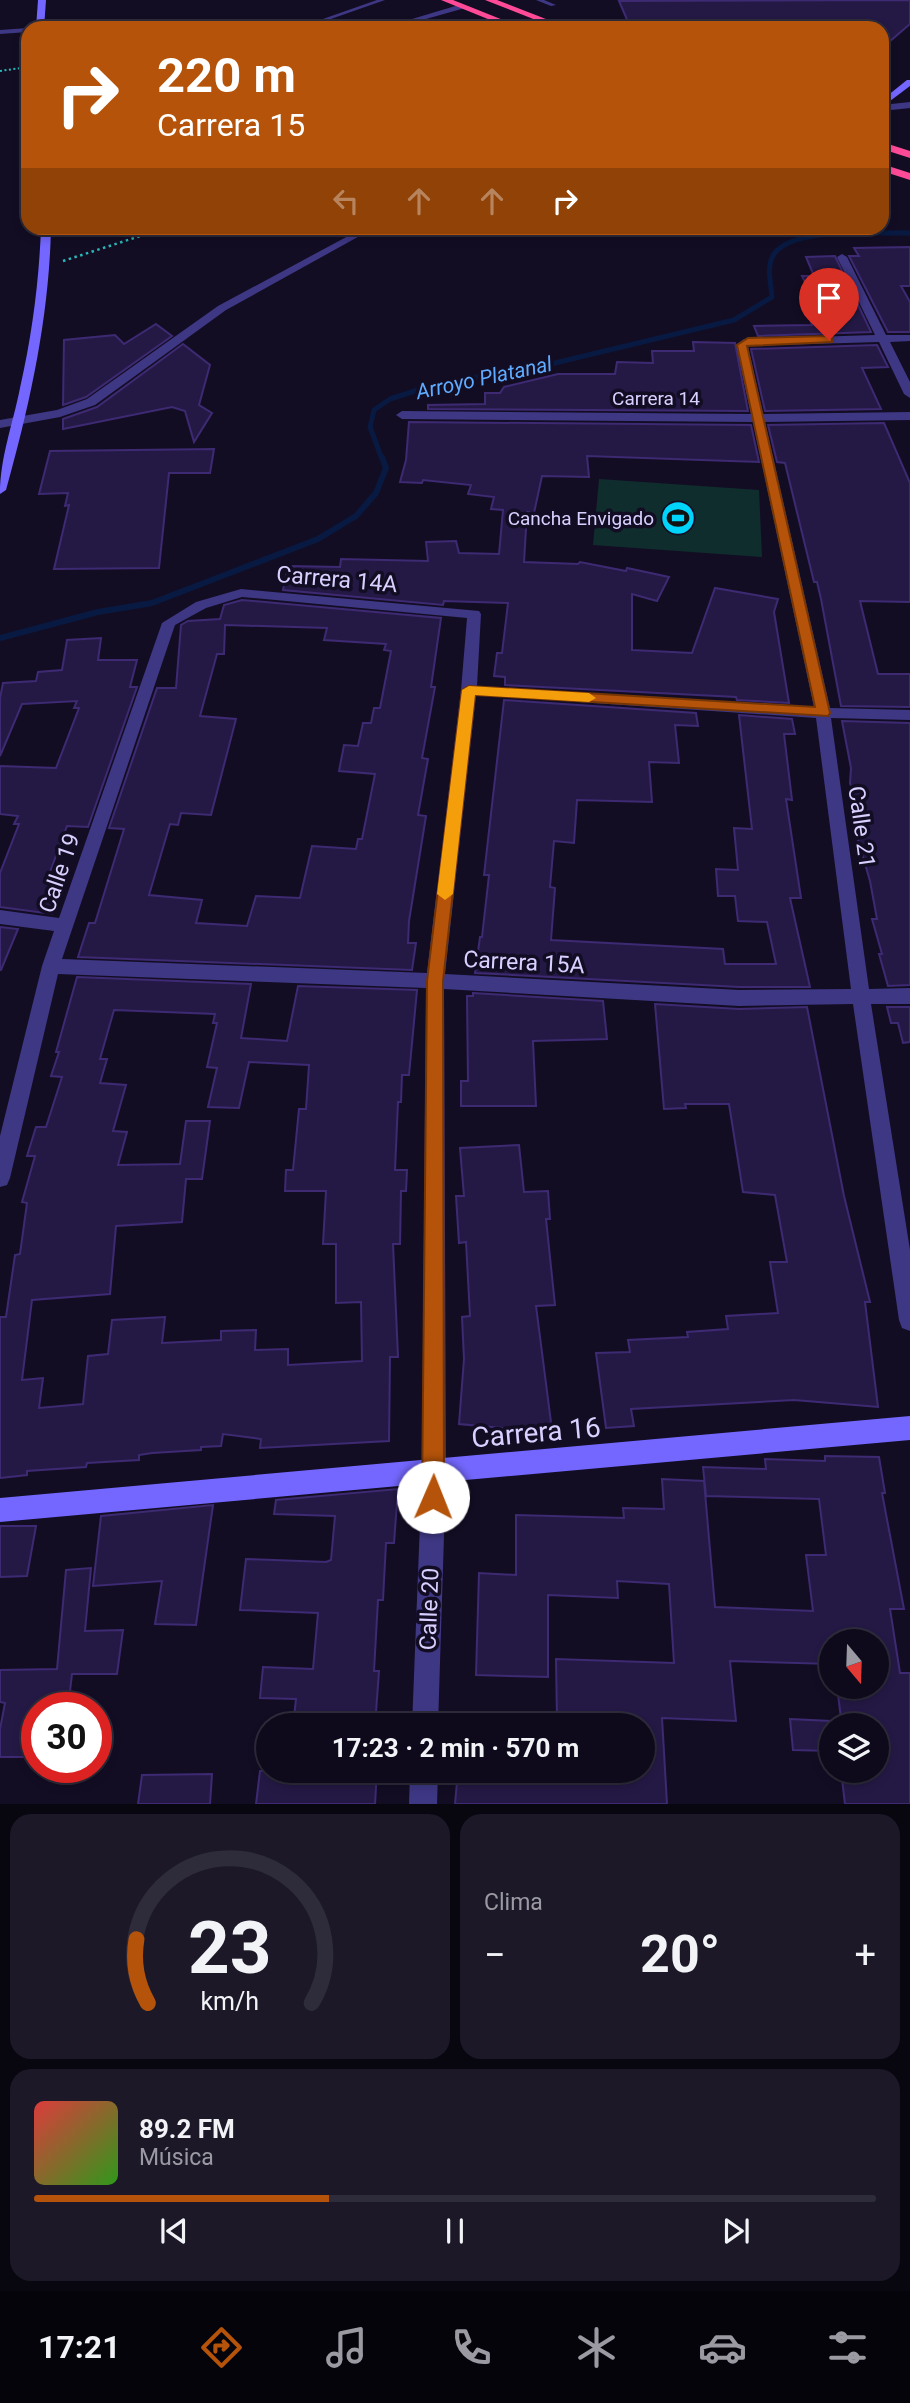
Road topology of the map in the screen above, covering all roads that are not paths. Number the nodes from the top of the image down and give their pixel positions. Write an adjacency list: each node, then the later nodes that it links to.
1 (42, 0): 8 (main road)
2 (382, 0): 9 (lane)
3 (445, 0): 7 (highway)
4 (489, 0): 12 (highway)
5 (539, 0): 6 (lane)
6 (553, 5)
7 (462, 6): 10 (street); 11 (highway)
8 (40, 21)
9 (321, 21)
10 (410, 21)
11 (500, 21)
12 (545, 21)
13 (21, 30): 14 (lane)
14 (0, 32)
15 (909, 85): 16 (main road)
16 (889, 101)
17 (910, 105): 18 (street)
18 (889, 106)
19 (889, 148): 20 (highway)
20 (910, 155)
21 (889, 170): 22 (highway)
22 (910, 177)
23 (46, 235): 32 (main road)
24 (356, 235): 32 (street)
25 (842, 257): 26 (street)
26 (882, 338): 27 (street); 28 (street); 31 (street, Calle 21)
27 (910, 338)
28 (910, 394)
29 (402, 415): 31 (street, Carrera 14)
30 (910, 416): 31 (street, Carrera 14)
31 (760, 418): 38 (street, Calle 21)
32 (20, 421): 33 (street); 34 (main road)
33 (0, 424)
34 (0, 490)
35 (201, 605): 36 (street, Carrera 14A); 41 (street, Calle 19)
36 (472, 614): 37 (street, Calle 20)
37 (469, 690): 38 (street); 43 (street, Calle 20)
38 (823, 713): 39 (street); 45 (street, Calle 21)
39 (910, 715)
40 (0, 917): 41 (street)
41 (64, 926): 42 (street, Calle 19)
42 (51, 965): 43 (street, Carrera 15A); 46 (street, Calle 19)
43 (435, 981): 45 (street, Carrera 15A); 49 (street, Calle 20)
44 (910, 996): 45 (street, Carrera 15A)
45 (861, 998): 47 (street, Calle 21)
46 (0, 1178)
47 (910, 1320)
48 (910, 1428): 49 (main road, Carrera 16)
49 (434, 1472): 50 (main road, Carrera 16); 51 (street, Calle 20)
50 (0, 1510)
51 (425, 1713)
52 (424, 1783): 53 (street)
53 (423, 1804)

